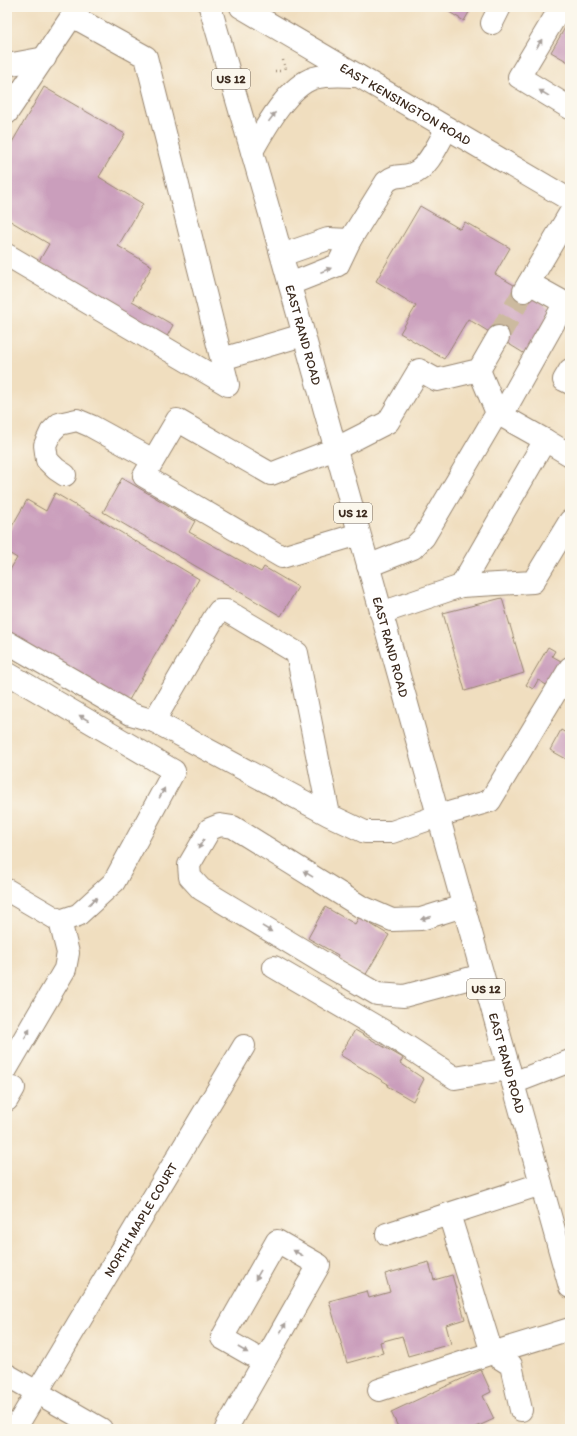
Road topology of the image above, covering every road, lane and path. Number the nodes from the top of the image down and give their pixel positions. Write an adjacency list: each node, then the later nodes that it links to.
1 (210, 7): 10 (main road, EAST RAND ROAD / US 12)
2 (240, 7): 6 (main road, EAST KENSINGTON ROAD)
3 (561, 7): 7 (main road, one-way to 3)
4 (45, 58): 5 (main road); 8 (main road); 19 (main road)
5 (7, 65)
6 (361, 77): 9 (main road, EAST KENSINGTON ROAD); 10 (main road, one-way to 6)
7 (570, 108)
8 (7, 113)
9 (447, 128): 11 (main road, EAST KENSINGTON ROAD); 13 (main road)
10 (252, 151): 15 (main road, EAST RAND ROAD / US 12)
11 (570, 200)
12 (570, 213): 23 (main road)
13 (350, 240): 15 (main road); 16 (main road, one-way to 13)
14 (7, 254): 19 (main road)
15 (282, 255): 16 (main road, EAST RAND ROAD / US 12)
16 (290, 284): 17 (main road, EAST RAND ROAD / US 12)
17 (303, 335): 19 (main road); 25 (main road, EAST RAND ROAD / US 12)
18 (498, 337): 20 (main road)
19 (222, 359)
20 (479, 370): 23 (main road); 25 (main road)
21 (570, 370): 22 (main road)
22 (570, 384)
23 (499, 414): 24 (main road); 31 (main road)
24 (544, 440): 26 (main road); 32 (main road)
25 (335, 450): 27 (main road); 30 (main road, EAST RAND ROAD / US 12)
26 (570, 455)
27 (148, 468): 28 (main road); 30 (main road)
28 (65, 475)
29 (570, 521): 32 (main road)
30 (359, 534): 31 (main road, EAST RAND ROAD / US 12)
31 (368, 566): 33 (main road, EAST RAND ROAD / US 12)
32 (461, 586): 33 (main road)
33 (381, 613): 39 (main road, EAST RAND ROAD / US 12)
34 (7, 642): 37 (main road)
35 (570, 668): 39 (main road)
36 (7, 673): 42 (main road, one-way to 36)
37 (154, 721): 38 (main road); 38 (main road)
38 (329, 815): 39 (main road)
39 (438, 816): 41 (main road, EAST RAND ROAD / US 12)
40 (7, 890): 42 (main road)
41 (463, 906): 44 (main road, EAST RAND ROAD / US 12); 44 (main road, one-way to 44)
42 (60, 921): 48 (main road, one-way to 42)
43 (274, 967): 47 (main road)
44 (482, 975): 47 (main road, EAST RAND ROAD / US 12)
45 (244, 1046): 58 (main road, NORTH MAPLE COURT)
46 (570, 1061): 47 (main road)
47 (511, 1076): 49 (main road, EAST RAND ROAD / US 12)
48 (9, 1085)
49 (541, 1184): 50 (main road); 52 (main road, EAST RAND ROAD / US 12)
50 (449, 1214): 51 (main road); 54 (main road)
51 (387, 1234)
52 (569, 1281)
53 (570, 1329): 54 (main road)
54 (492, 1353): 57 (main road); 59 (main road)
55 (264, 1362): 55 (main road, one-way to 55); 62 (main road)
56 (7, 1375): 58 (main road)
57 (379, 1390)
58 (36, 1392): 60 (main road, NORTH MAPLE COURT); 61 (main road)
59 (521, 1410)
60 (15, 1429)
61 (101, 1429)
62 (226, 1429)

